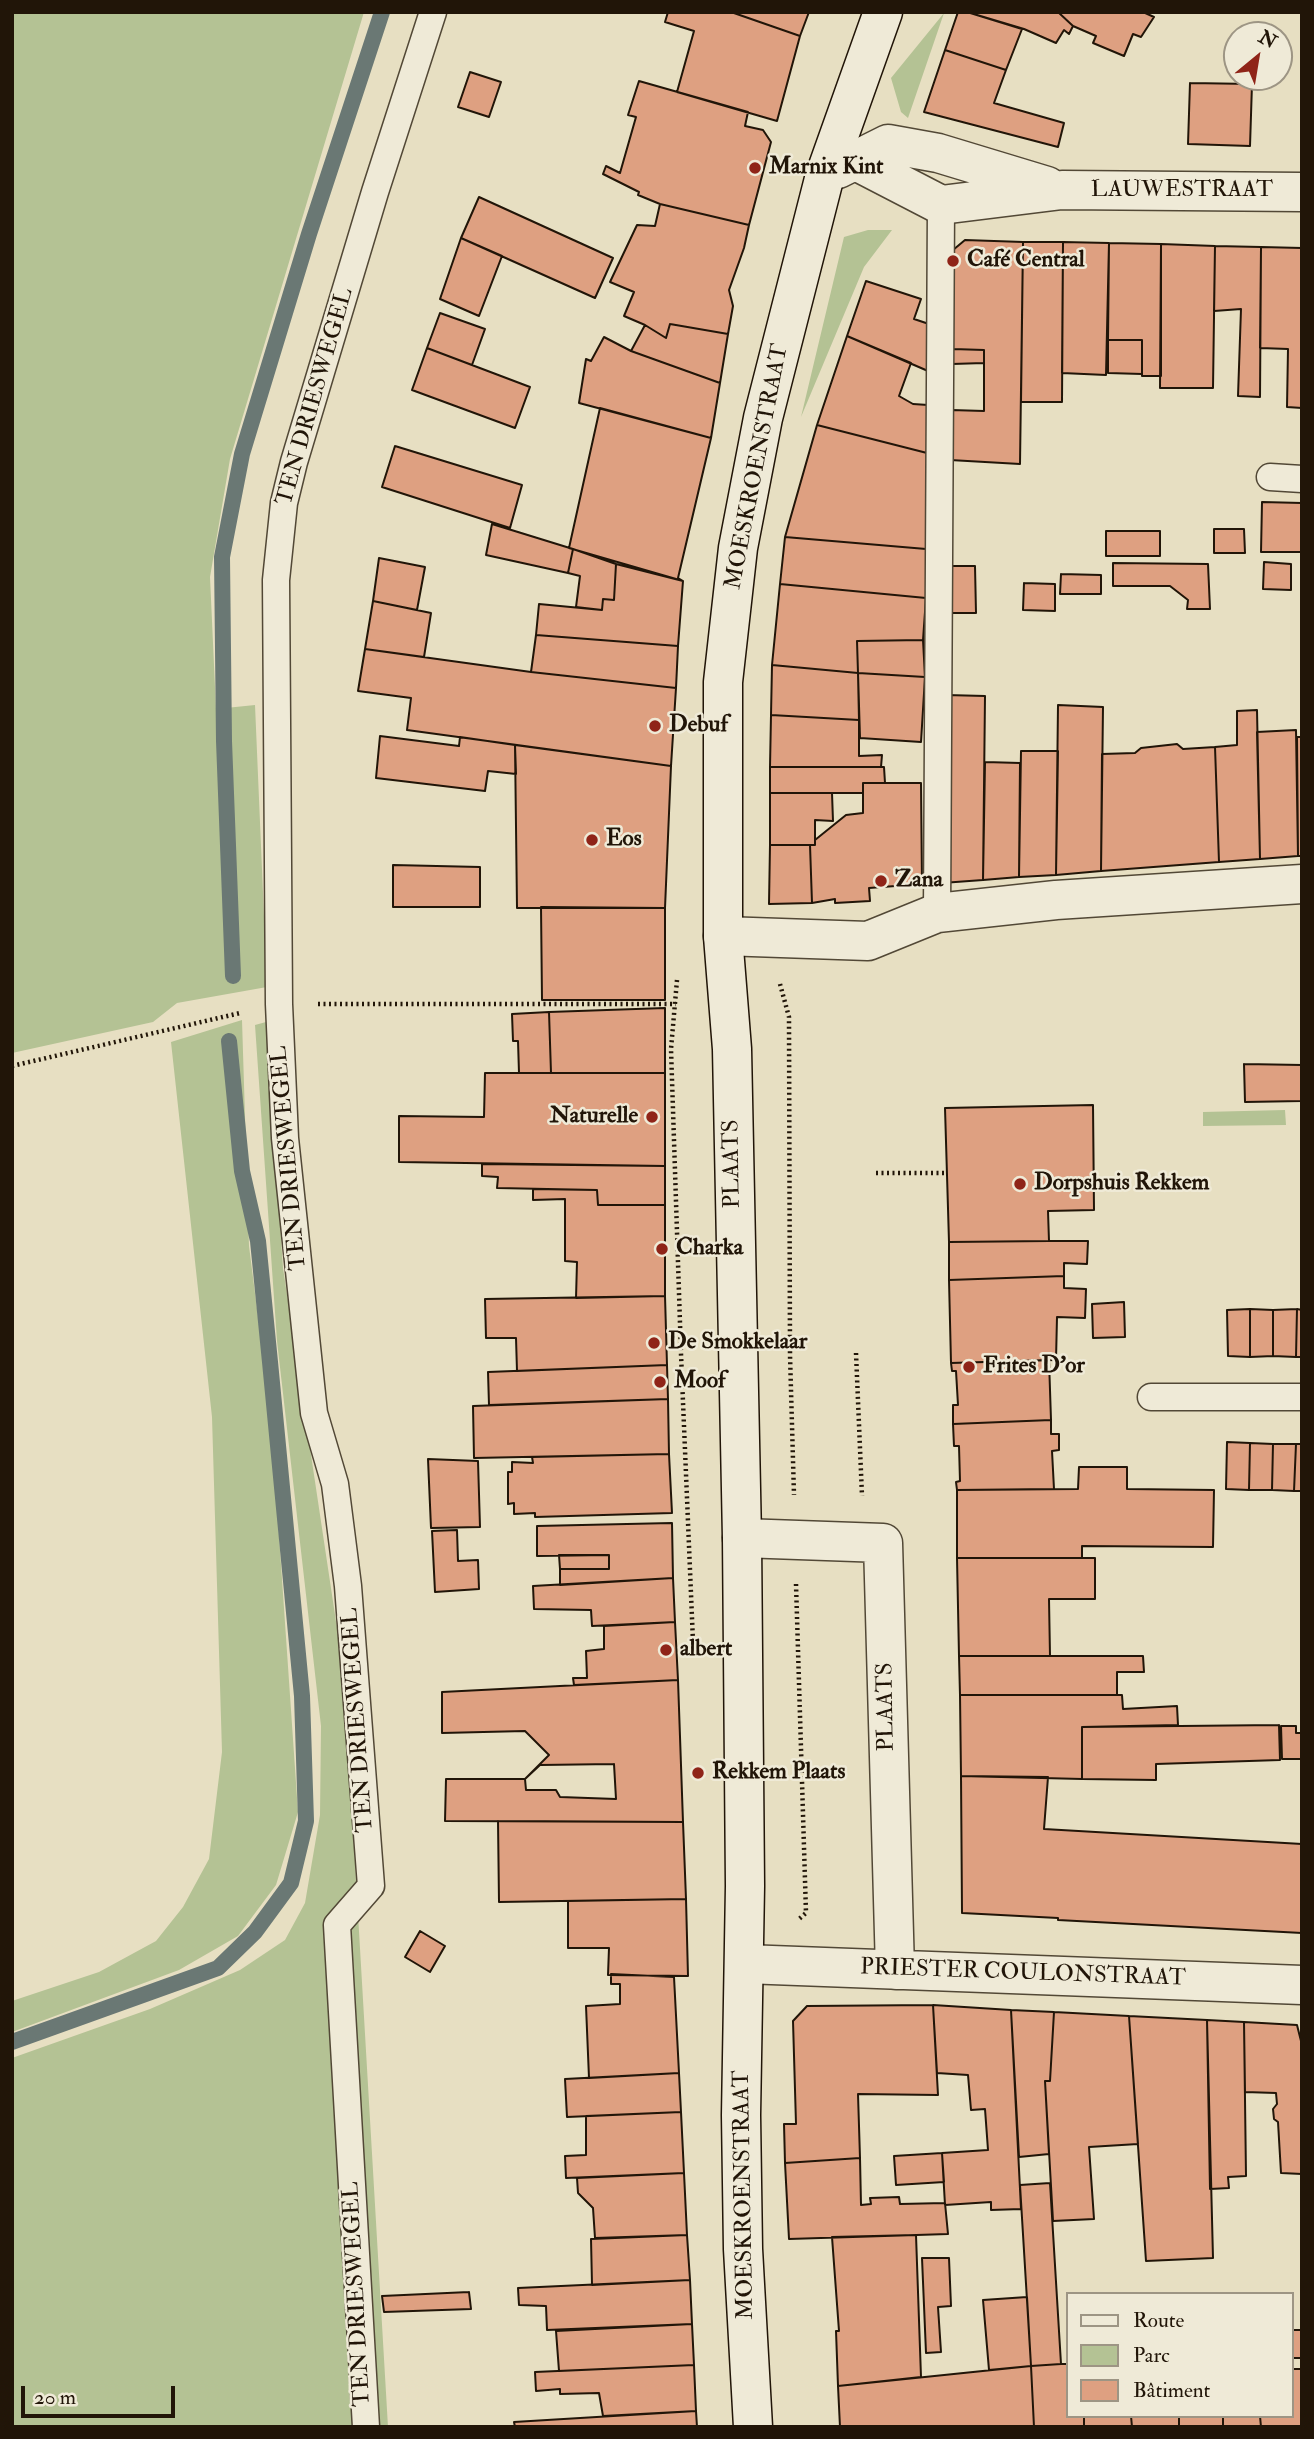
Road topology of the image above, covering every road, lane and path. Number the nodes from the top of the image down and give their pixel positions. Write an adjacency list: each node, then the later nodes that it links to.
1 (433, 12): 13 (lane, TEN DRIESWEGEL)
2 (883, 12): 3 (main road, MOESKROENSTRAAT)
3 (840, 168): 4 (main road, LAUWESTRAAT); 6 (main road); 11 (main road, MOESKROENSTRAAT)
4 (1062, 190): 5 (main road, LAUWESTRAAT); 6 (main road, LAUWESTRAAT)
5 (1302, 192)
6 (941, 205): 10 (lane)
7 (1270, 477): 8 (lane)
8 (1302, 479)
9 (1302, 884): 10 (main road)
10 (937, 913): 11 (main road)
11 (739, 936): 23 (main road, PLAATS); 24 (path)
12 (678, 972): 14 (path)
13 (279, 1004): 14 (path); 15 (path); 28 (lane, TEN DRIESWEGEL)
14 (674, 1004): 18 (path)
15 (12, 1066)
16 (876, 1173): 17 (path)
17 (947, 1173)
18 (681, 1353)
19 (856, 1353): 22 (path)
20 (1151, 1397): 21 (lane)
21 (1302, 1398)
22 (862, 1489)
23 (742, 1538): 24 (main road, PLAATS); 25 (main road, PLAATS)
24 (795, 1540): 25 (path); 26 (main road, PLAATS)
25 (745, 1964): 26 (main road, PRIESTER COULONSTRAAT); 29 (main road, MOESKROENSTRAAT)
26 (895, 1970): 27 (main road, PRIESTER COULONSTRAAT)
27 (1302, 1986)
28 (366, 2427)
29 (752, 2427)

